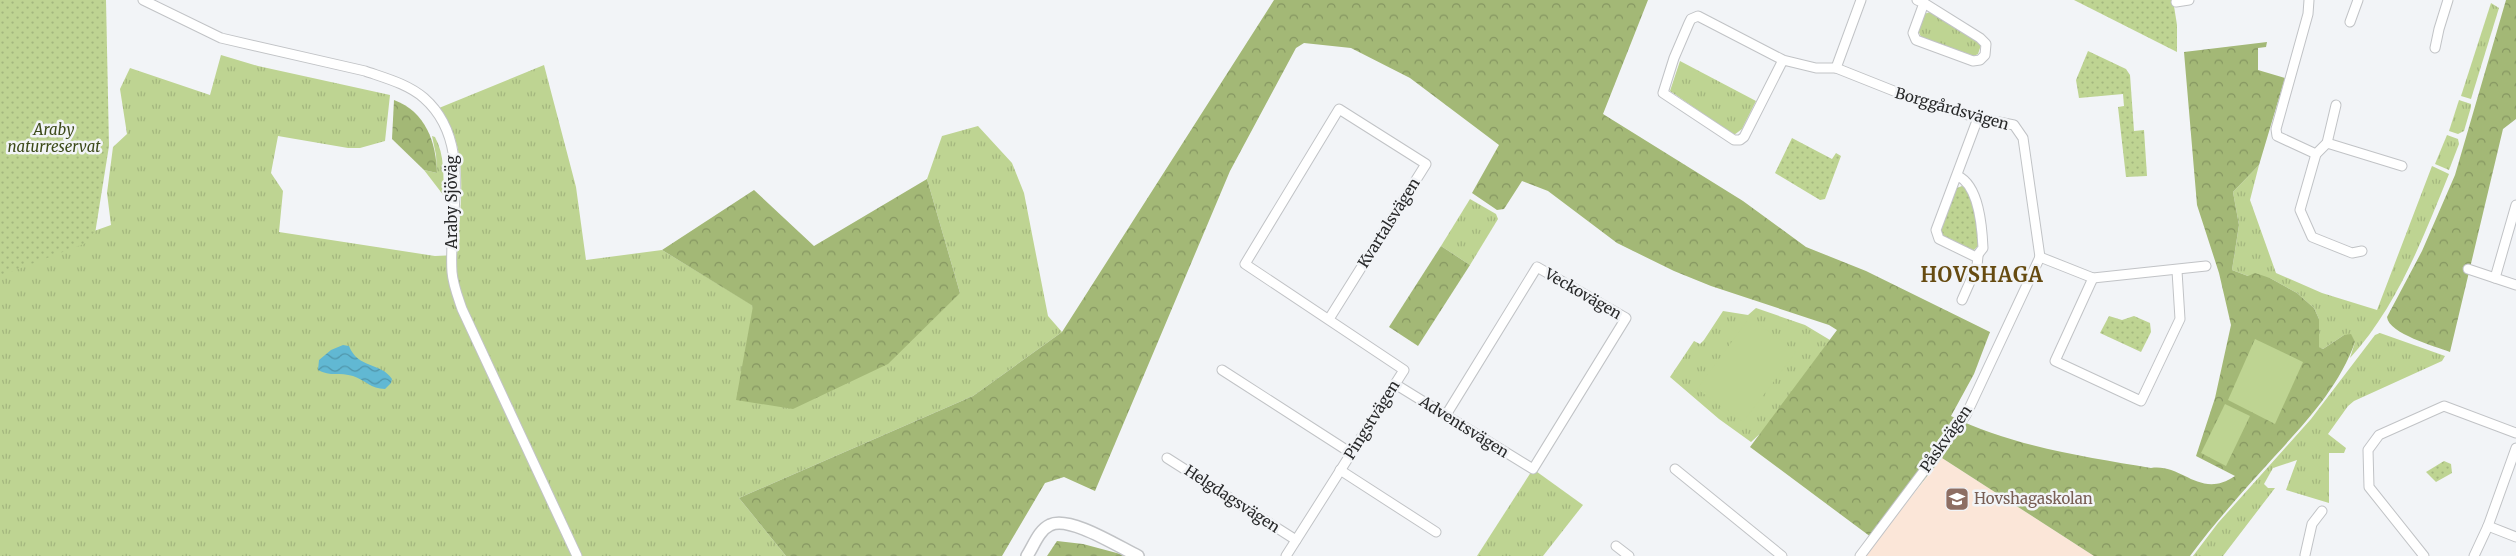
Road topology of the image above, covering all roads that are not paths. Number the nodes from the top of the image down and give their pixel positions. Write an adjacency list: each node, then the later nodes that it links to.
1 (144, 0): 48 (street, Araby Sjöväg)
2 (1861, 0): 12 (street)
3 (2189, 0): 8 (street)
4 (2309, 0): 16 (street)
5 (2358, 0): 9 (street)
6 (2448, 0): 10 (street)
7 (1920, 2): 7 (street)
8 (2176, 2)
9 (2350, 22)
10 (2435, 48)
11 (1783, 60): 11 (street); 12 (street)
12 (1836, 68): 14 (street, Borggårdsvägen)
13 (2336, 105): 15 (street)
14 (1978, 118): 18 (street); 22 (street, Borggårdsvägen)
15 (2327, 143): 16 (street); 17 (street)
16 (2316, 154): 20 (street)
17 (2402, 166)
18 (1958, 176): 21 (street); 21 (street)
19 (2516, 205): 28 (street)
20 (2362, 251)
21 (1978, 256): 30 (street)
22 (2040, 257): 27 (street); 54 (street, Påskvägen)
23 (1245, 264): 31 (street, Pingstvägen); 31 (street, Kvartalsvägen)
24 (2206, 266): 26 (street)
25 (2468, 269): 28 (street)
26 (2177, 270): 27 (street); 27 (street)
27 (2093, 278)
28 (2495, 278): 29 (street)
29 (2516, 285)
30 (1962, 300)
31 (1329, 319): 33 (street, Pingstvägen)
32 (1222, 370): 37 (street)
33 (1395, 384): 34 (street, Adventsvägen); 37 (street, Pingstvägen)
34 (1446, 415): 39 (street, Adventsvägen); 39 (street, Veckovägen)
35 (2516, 433): 56 (street)
36 (2516, 448): 43 (street)
37 (1351, 454): 41 (street, Pingstvägen)
38 (1167, 458): 46 (street, Helgdagsvägen)
39 (1533, 469)
40 (1675, 469): 53 (street)
41 (1340, 470): 44 (street); 46 (street, Pingstvägen)
42 (2322, 511): 55 (street)
43 (2488, 526): 45 (street); 57 (street)
44 (1436, 532)
45 (2516, 537)
46 (1296, 540): 51 (street, Pingstvägen)
47 (1616, 546): 52 (street)
48 (577, 556)
49 (1028, 556): 50 (street)
50 (1138, 556)
51 (1286, 556)
52 (1629, 556)
53 (1782, 556)
54 (1860, 556)
55 (2304, 556)
56 (2424, 556)
57 (2474, 556)

